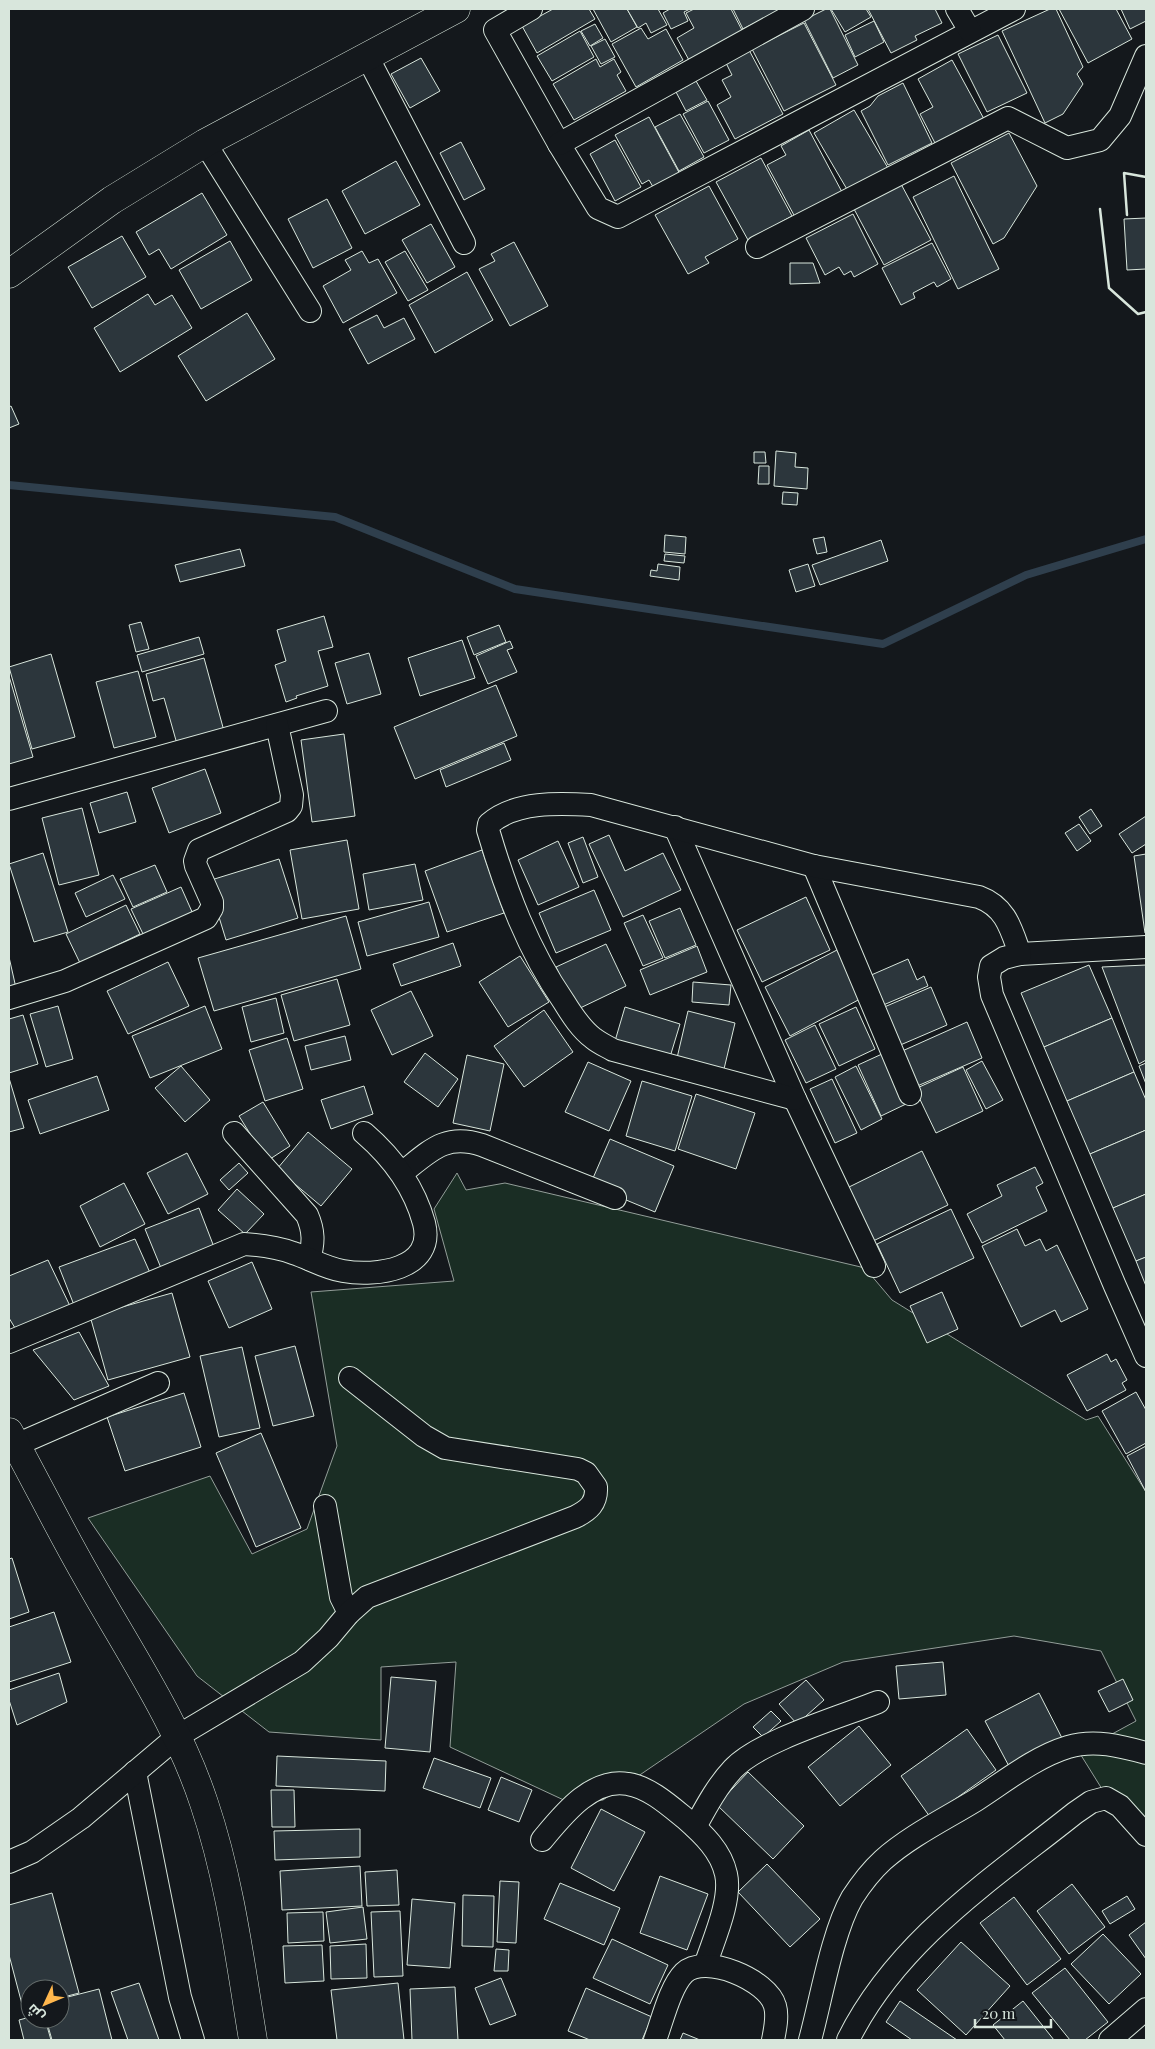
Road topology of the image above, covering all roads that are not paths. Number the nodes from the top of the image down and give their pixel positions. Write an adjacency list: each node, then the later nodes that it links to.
1 (456, 9): 8 (street)
2 (531, 9): 10 (street)
3 (802, 9): 10 (street)
4 (958, 9): 6 (street)
5 (1014, 9): 6 (street)
6 (970, 31): 10 (street)
7 (1146, 56): 12 (street)
8 (368, 58): 9 (street); 11 (street)
9 (205, 143): 13 (street); 14 (street)
10 (559, 144)
11 (464, 243)
12 (757, 247)
13 (9, 274)
14 (310, 311)
15 (326, 711): 16 (street)
16 (277, 725): 17 (street); 22 (street)
17 (9, 799)
18 (675, 827): 19 (street); 24 (street); 24 (street)
19 (814, 866): 21 (street); 23 (street)
20 (1146, 948): 21 (street)
21 (1020, 954): 32 (street)
22 (9, 998)
23 (910, 1094)
24 (795, 1098): 30 (street)
25 (234, 1132): 29 (street)
26 (364, 1133): 27 (street)
27 (402, 1173): 28 (street); 29 (street)
28 (615, 1198)
29 (309, 1259): 31 (street)
30 (874, 1266)
31 (9, 1342)
32 (1146, 1356)
33 (350, 1378): 37 (street)
34 (158, 1383): 35 (street)
35 (12, 1438): 39 (street)
36 (325, 1506): 37 (street)
37 (349, 1613): 39 (street)
38 (878, 1702): 42 (street)
39 (178, 1736): 41 (street); 49 (street)
40 (1146, 1753): 52 (street)
41 (136, 1772): 45 (street); 48 (street)
42 (695, 1827): 44 (street); 46 (street)
43 (1146, 1836): 53 (street)
44 (542, 1840)
45 (9, 1862)
46 (705, 1966): 50 (street); 51 (street)
47 (1146, 2009): 54 (street)
48 (194, 2040)
49 (252, 2040)
50 (655, 2040)
51 (774, 2040)
52 (810, 2040)
53 (848, 2040)
54 (1110, 2040)

